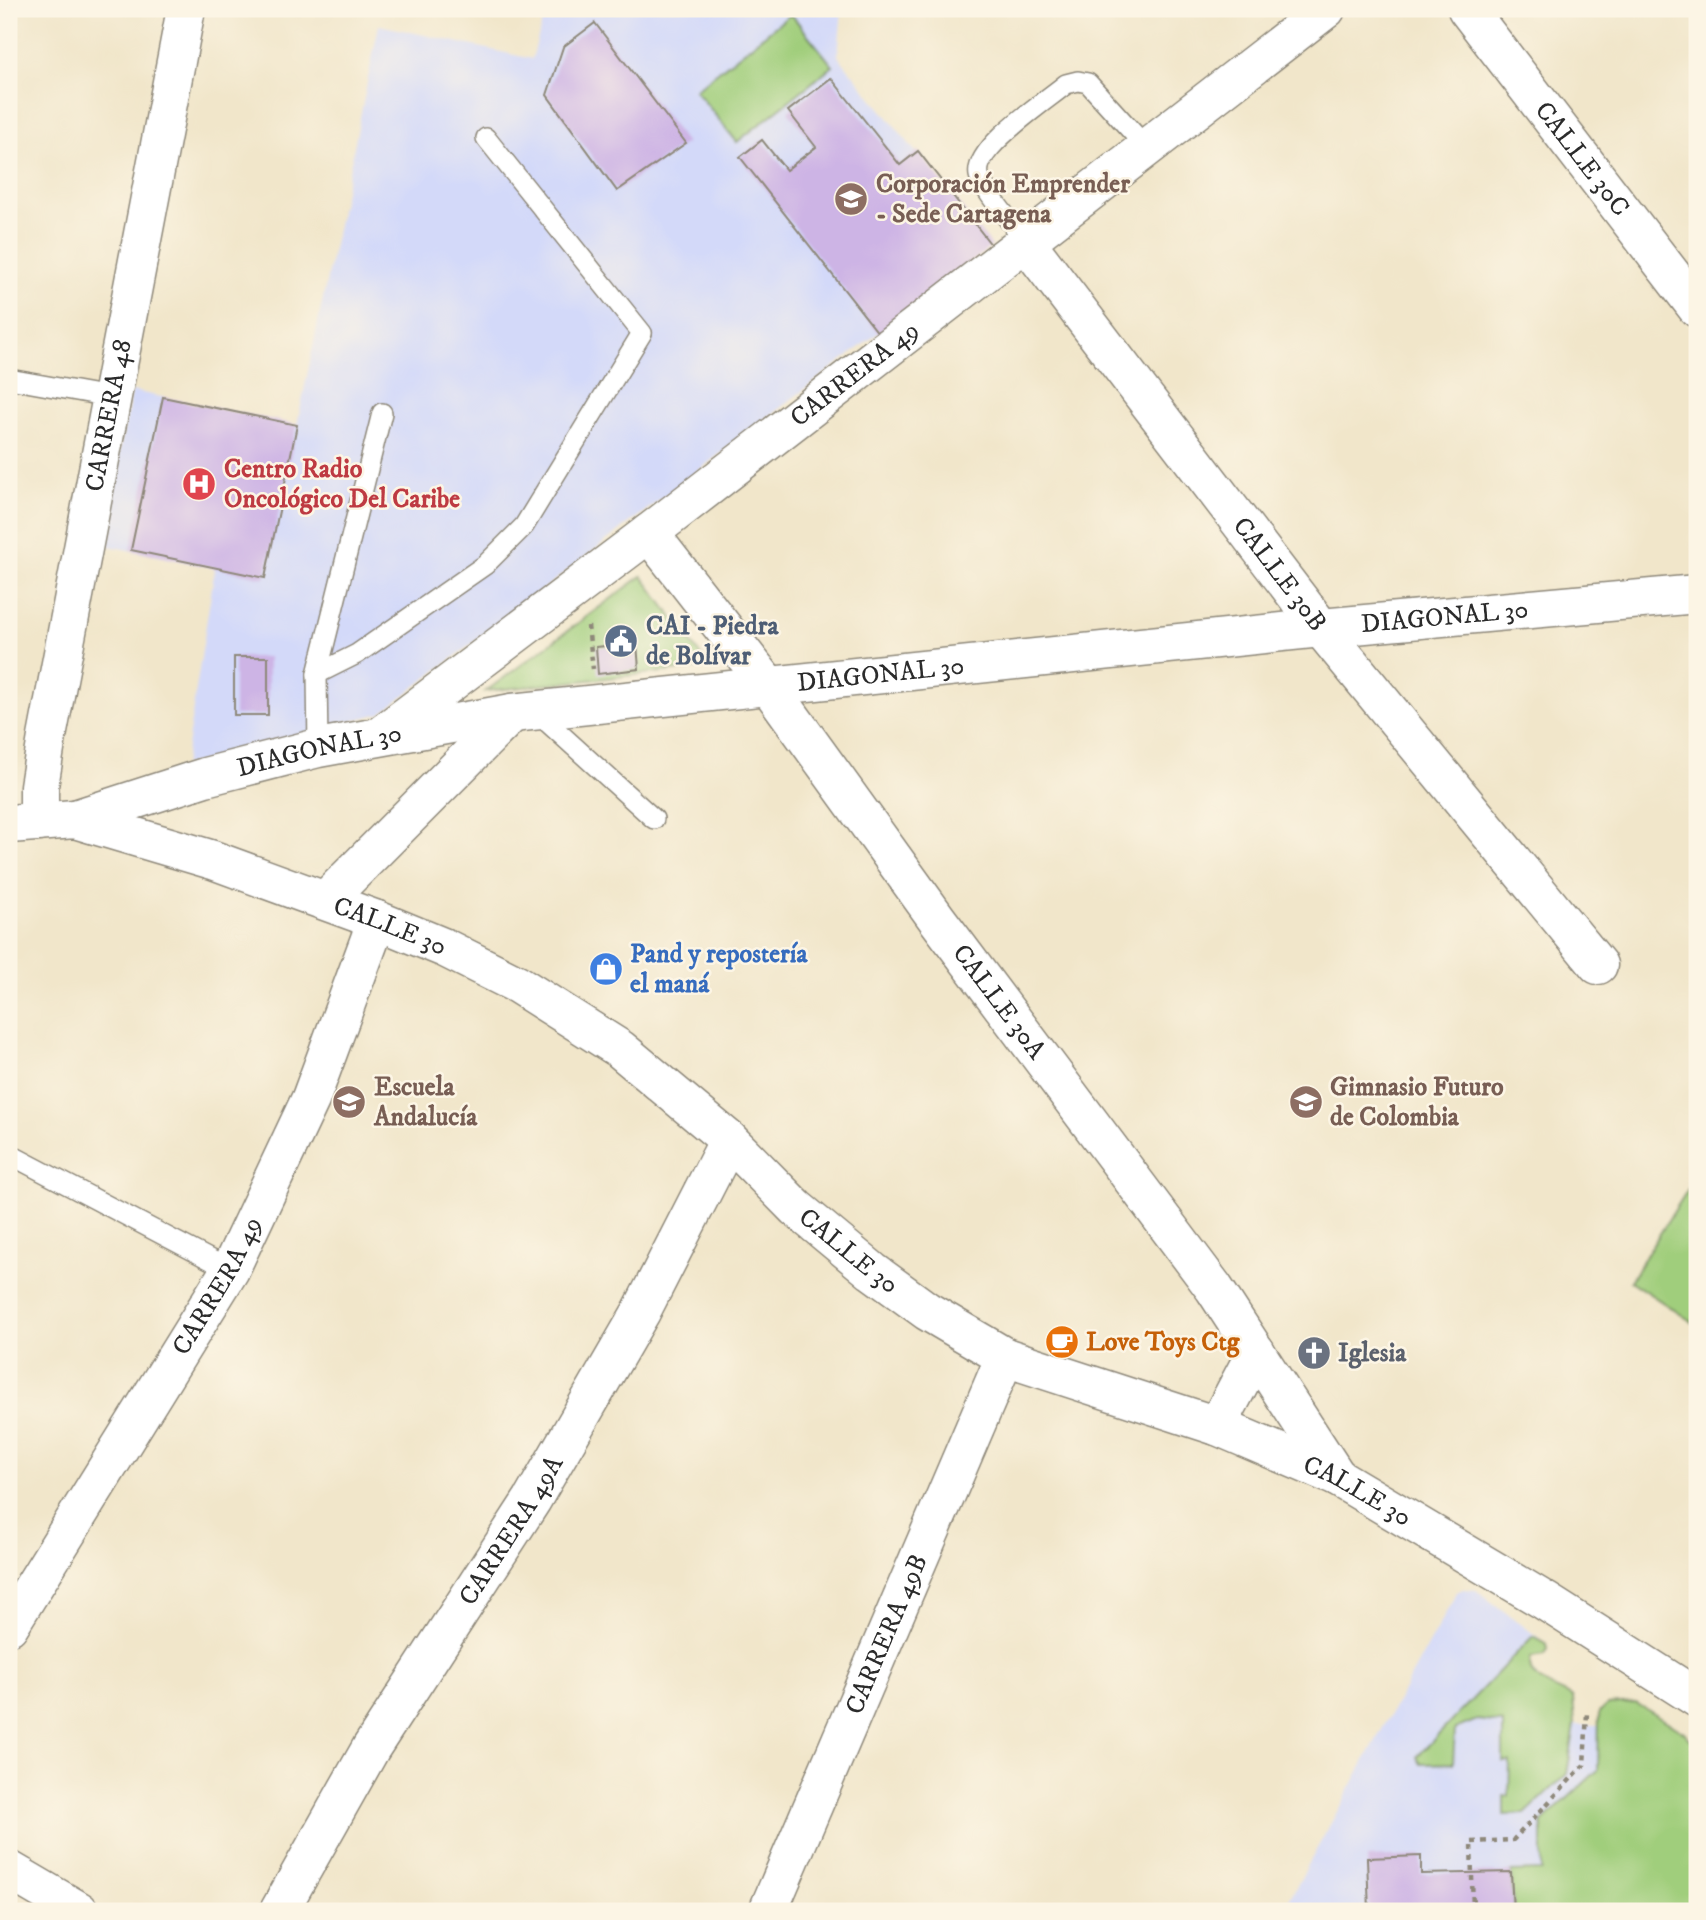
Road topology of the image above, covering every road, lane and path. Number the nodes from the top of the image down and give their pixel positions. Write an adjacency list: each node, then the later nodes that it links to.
1 (186, 9): 9 (street, CARRERA 48)
2 (1326, 9): 5 (street, CARRERA 49)
3 (1466, 9): 7 (street, CALLE 30C)
4 (486, 138): 15 (lane)
5 (1145, 146): 6 (street, CARRERA 49); 6 (lane)
6 (1026, 242): 11 (street, CARRERA 49); 14 (street, CALLE 30B)
7 (1697, 308)
8 (9, 379): 9 (lane)
9 (110, 397): 22 (street, CARRERA 48)
10 (382, 413): 15 (lane)
11 (649, 533): 17 (street, CALLE 30A); 19 (street, CARRERA 49)
12 (1697, 594): 14 (street, DIAGONAL 30)
13 (587, 616): 16 (path)
14 (1321, 628): 17 (street, DIAGONAL 30); 25 (street, CALLE 30B)
15 (317, 674): 20 (lane)
16 (594, 679)
17 (768, 685): 18 (street, DIAGONAL 30); 29 (street, CALLE 30A)
18 (523, 711): 19 (street, DIAGONAL 30); 21 (lane); 23 (street)
19 (380, 736): 20 (street, DIAGONAL 30)
20 (318, 748): 22 (street, DIAGONAL 30)
21 (654, 819)
22 (41, 821): 23 (street, CALLE 30)
23 (326, 900): 24 (street, CALLE 30)
24 (377, 920): 26 (street, CALLE 30); 28 (street, CARRERA 49)
25 (1598, 965)
26 (729, 1140): 30 (street, CALLE 30); 38 (street, CARRERA 49A)
27 (9, 1154): 28 (lane)
28 (230, 1270): 33 (street, CARRERA 49)
29 (1256, 1352): 31 (street); 32 (street, CALLE 30A)
30 (1005, 1357): 31 (street, CALLE 30); 39 (street, CARRERA 49B)
31 (1217, 1426): 32 (street, CALLE 30)
32 (1337, 1477): 34 (street, CALLE 30)
33 (9, 1626)
34 (1697, 1698)
35 (1587, 1713): 40 (path)
36 (9, 1870): 37 (street)
37 (79, 1911)
38 (279, 1911)
39 (768, 1911)
40 (1473, 1911)

